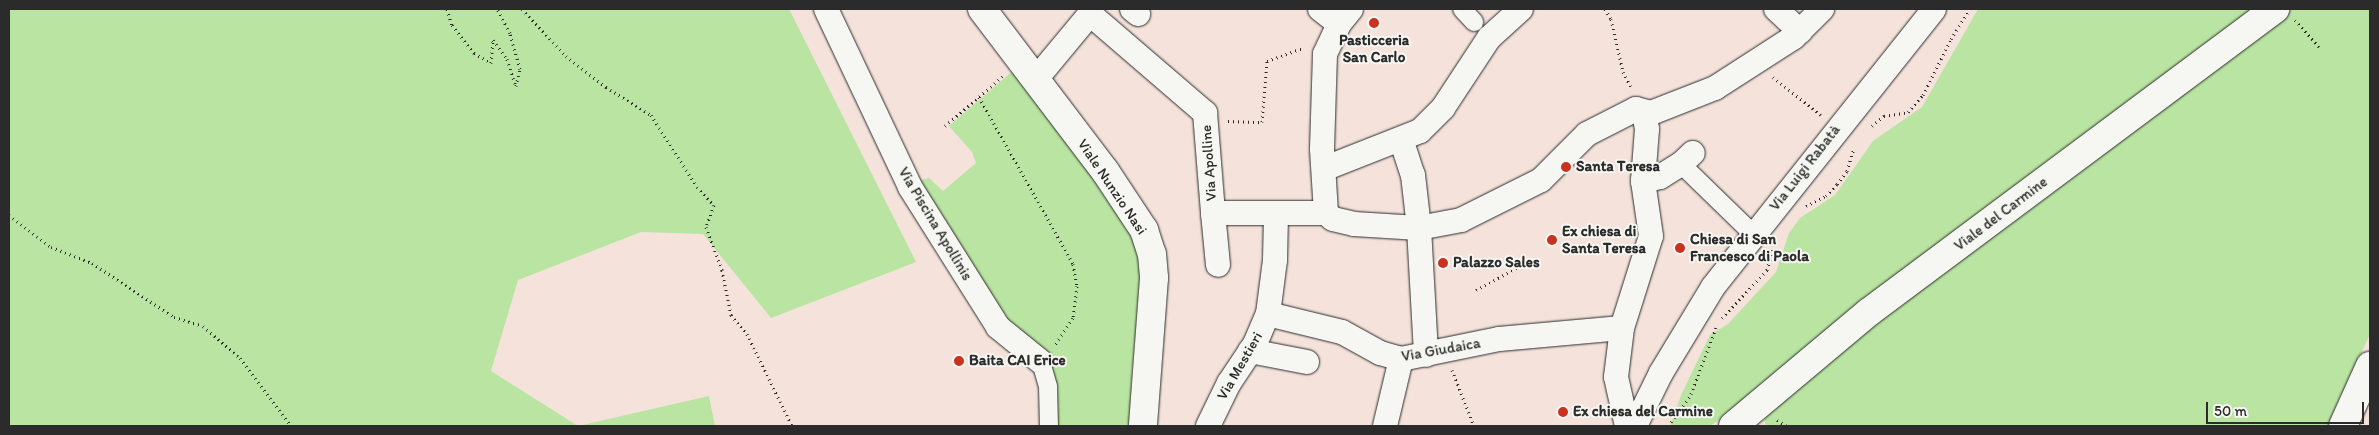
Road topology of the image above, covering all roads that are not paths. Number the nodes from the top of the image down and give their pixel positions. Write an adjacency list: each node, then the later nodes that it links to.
1 (826, 9): 30 (street, Via Piscina Apollinis)
2 (982, 9): 13 (street, Viale Nunzio Nasi)
3 (1320, 9): 10 (street)
4 (1462, 9): 11 (street)
5 (1521, 9): 11 (street)
6 (1776, 9): 12 (street)
7 (1822, 9): 12 (street, Via Apolline)
8 (1934, 9): 23 (street, Via Luigi Rabatà)
9 (2282, 12): 39 (street, Viale del Carmine)
10 (1345, 16): 17 (street)
11 (1483, 31): 15 (street)
12 (1800, 31): 14 (street, Via Apolline)
13 (1028, 70): 19 (street, Via Apolline); 35 (street, Viale Nunzio Nasi)
14 (1640, 111): 18 (street); 22 (street, Via Apolline)
15 (1401, 139): 17 (street); 22 (street)
16 (1687, 159): 18 (street); 23 (street)
17 (1326, 168): 20 (street)
18 (1643, 181): 26 (street)
19 (1213, 213): 21 (street, Via Apolline); 24 (street)
20 (1326, 213): 21 (street, Via Apolline); 22 (street, Via Apolline)
21 (1276, 214): 25 (street, Via Mestieri)
22 (1419, 228): 28 (street)
23 (1764, 238): 38 (street, Via Luigi Rabatà)
24 (1218, 265)
25 (1268, 314): 27 (street, Via Mestieri); 29 (street, Via Giudaica)
26 (1622, 328): 28 (street, Via Giudaica); 37 (street)
27 (1250, 351): 31 (street); 33 (street, Via Mestieri)
28 (1434, 354): 29 (street, Via Giudaica)
29 (1401, 359): 36 (street)
30 (1041, 362): 34 (street)
31 (1307, 362)
32 (2370, 366): 40 (street)
33 (1215, 424)
34 (1049, 426)
35 (1143, 426)
36 (1385, 426)
37 (1627, 426)
38 (1635, 426)
39 (1733, 426)
40 (2343, 426)

